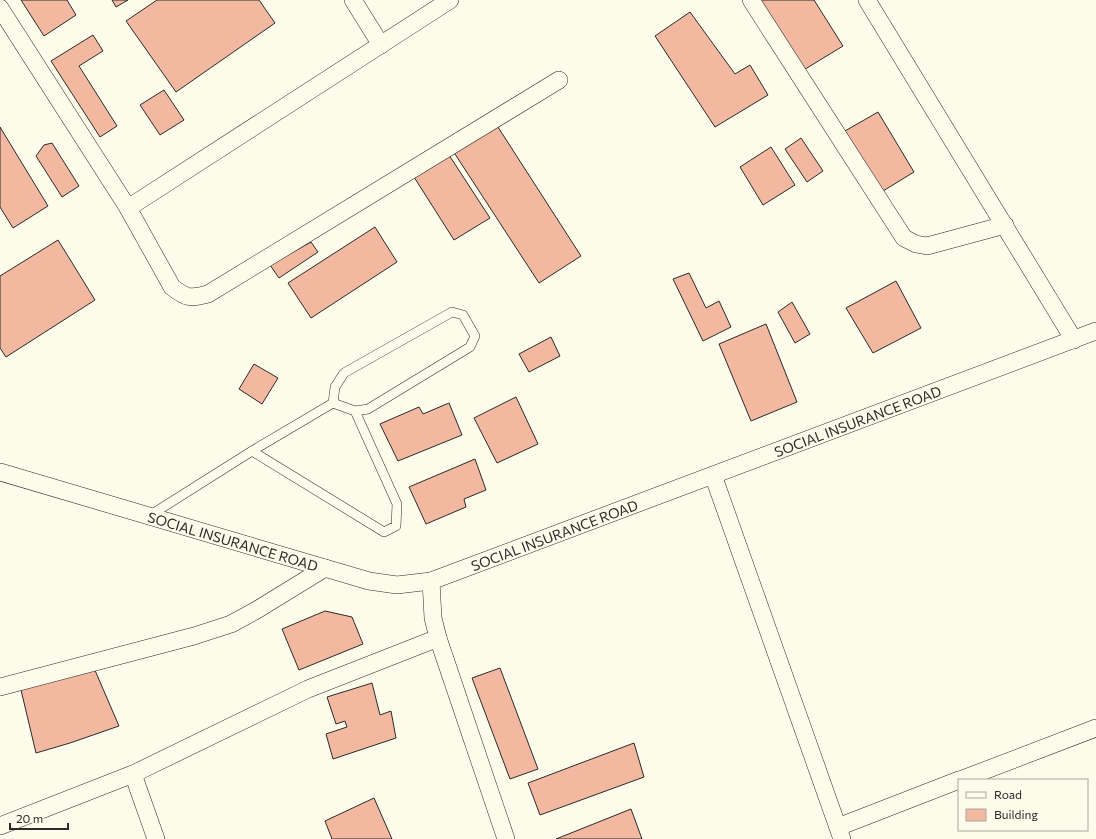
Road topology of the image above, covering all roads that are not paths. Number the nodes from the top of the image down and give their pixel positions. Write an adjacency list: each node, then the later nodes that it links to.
1 (353, 0): 6 (street)
2 (450, 0): 6 (street)
3 (751, 0): 9 (street)
4 (867, 0): 9 (street)
5 (0, 8): 8 (street)
6 (381, 45): 8 (street)
7 (559, 80): 8 (street)
8 (128, 208)
9 (1005, 225): 11 (street)
10 (1096, 331): 11 (street, SOCIAL INSURANCE ROAD)
11 (1074, 340): 16 (street, SOCIAL INSURANCE ROAD)
12 (333, 403): 13 (lane); 13 (lane); 14 (lane)
13 (355, 411): 14 (lane)
14 (252, 451): 17 (lane)
15 (0, 472): 17 (street, SOCIAL INSURANCE ROAD)
16 (713, 475): 19 (street, SOCIAL INSURANCE ROAD); 27 (street)
17 (149, 516): 18 (street, SOCIAL INSURANCE ROAD)
18 (324, 568): 19 (street, SOCIAL INSURANCE ROAD); 21 (street)
19 (431, 581): 20 (street)
20 (438, 638): 23 (street); 29 (street)
21 (0, 687)
22 (1096, 728): 24 (street)
23 (133, 774): 26 (street); 28 (street)
24 (963, 779)
25 (958, 781): 27 (street)
26 (0, 826)
27 (840, 833)
28 (156, 839)
29 (506, 839)

